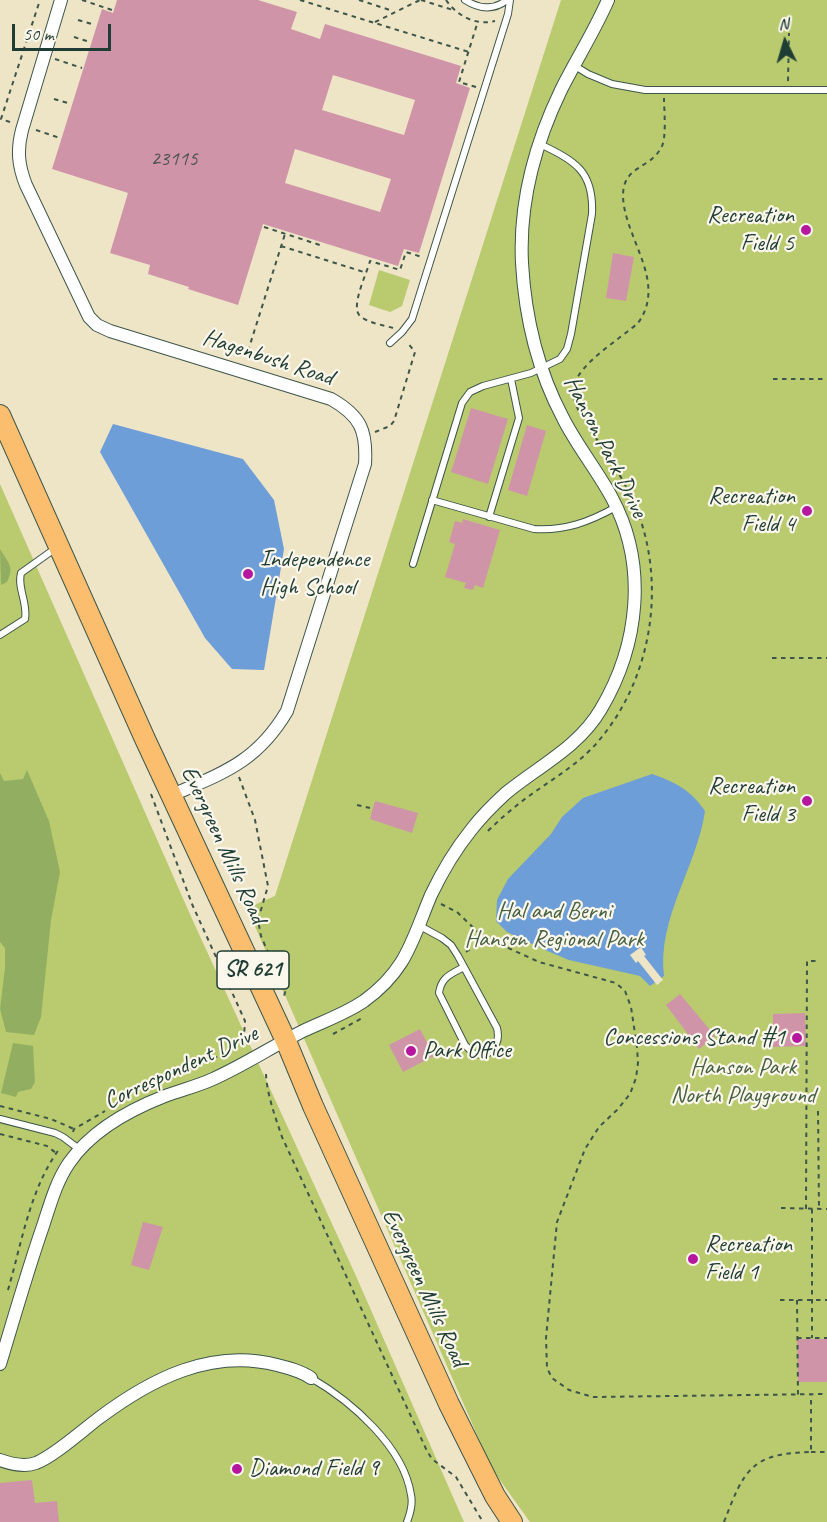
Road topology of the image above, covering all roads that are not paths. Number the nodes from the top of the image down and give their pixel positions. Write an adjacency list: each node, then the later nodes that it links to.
1 (61, 0): 18 (street, Hagenbush Road)
2 (465, 0): 3 (lane)
3 (509, 0): 8 (lane)
4 (608, 0): 5 (street, Hanson Park Drive)
5 (574, 66): 6 (lane); 7 (street, Hanson Park Drive)
6 (827, 90)
7 (539, 144): 9 (street, Hanson Park Drive); 9 (lane)
8 (390, 343)
9 (542, 368): 10 (lane); 13 (street, Hanson Park Drive)
10 (511, 379): 12 (lane); 14 (lane)
11 (0, 414): 15 (main road, Evergreen Mills Road / SR 621)
12 (432, 500): 14 (lane); 16 (lane)
13 (616, 507): 14 (lane); 19 (street, Hanson Park Drive)
14 (489, 517)
15 (59, 546): 17 (lane); 18 (main road, Evergreen Mills Road / SR 621)
16 (413, 564)
17 (0, 635)
18 (172, 795): 21 (main road, Evergreen Mills Road / SR 621)
19 (425, 929): 20 (lane); 21 (street, Hanson Park Drive)
20 (464, 967): 20 (lane)
21 (286, 1041): 23 (street, Correspondent Drive); 28 (main road, Evergreen Mills Road / SR 621)
22 (0, 1119): 23 (lane)
23 (80, 1150): 24 (street, Correspondent Drive)
24 (0, 1364)
25 (311, 1377): 26 (street); 27 (lane)
26 (0, 1460)
27 (407, 1522)
28 (512, 1522)

